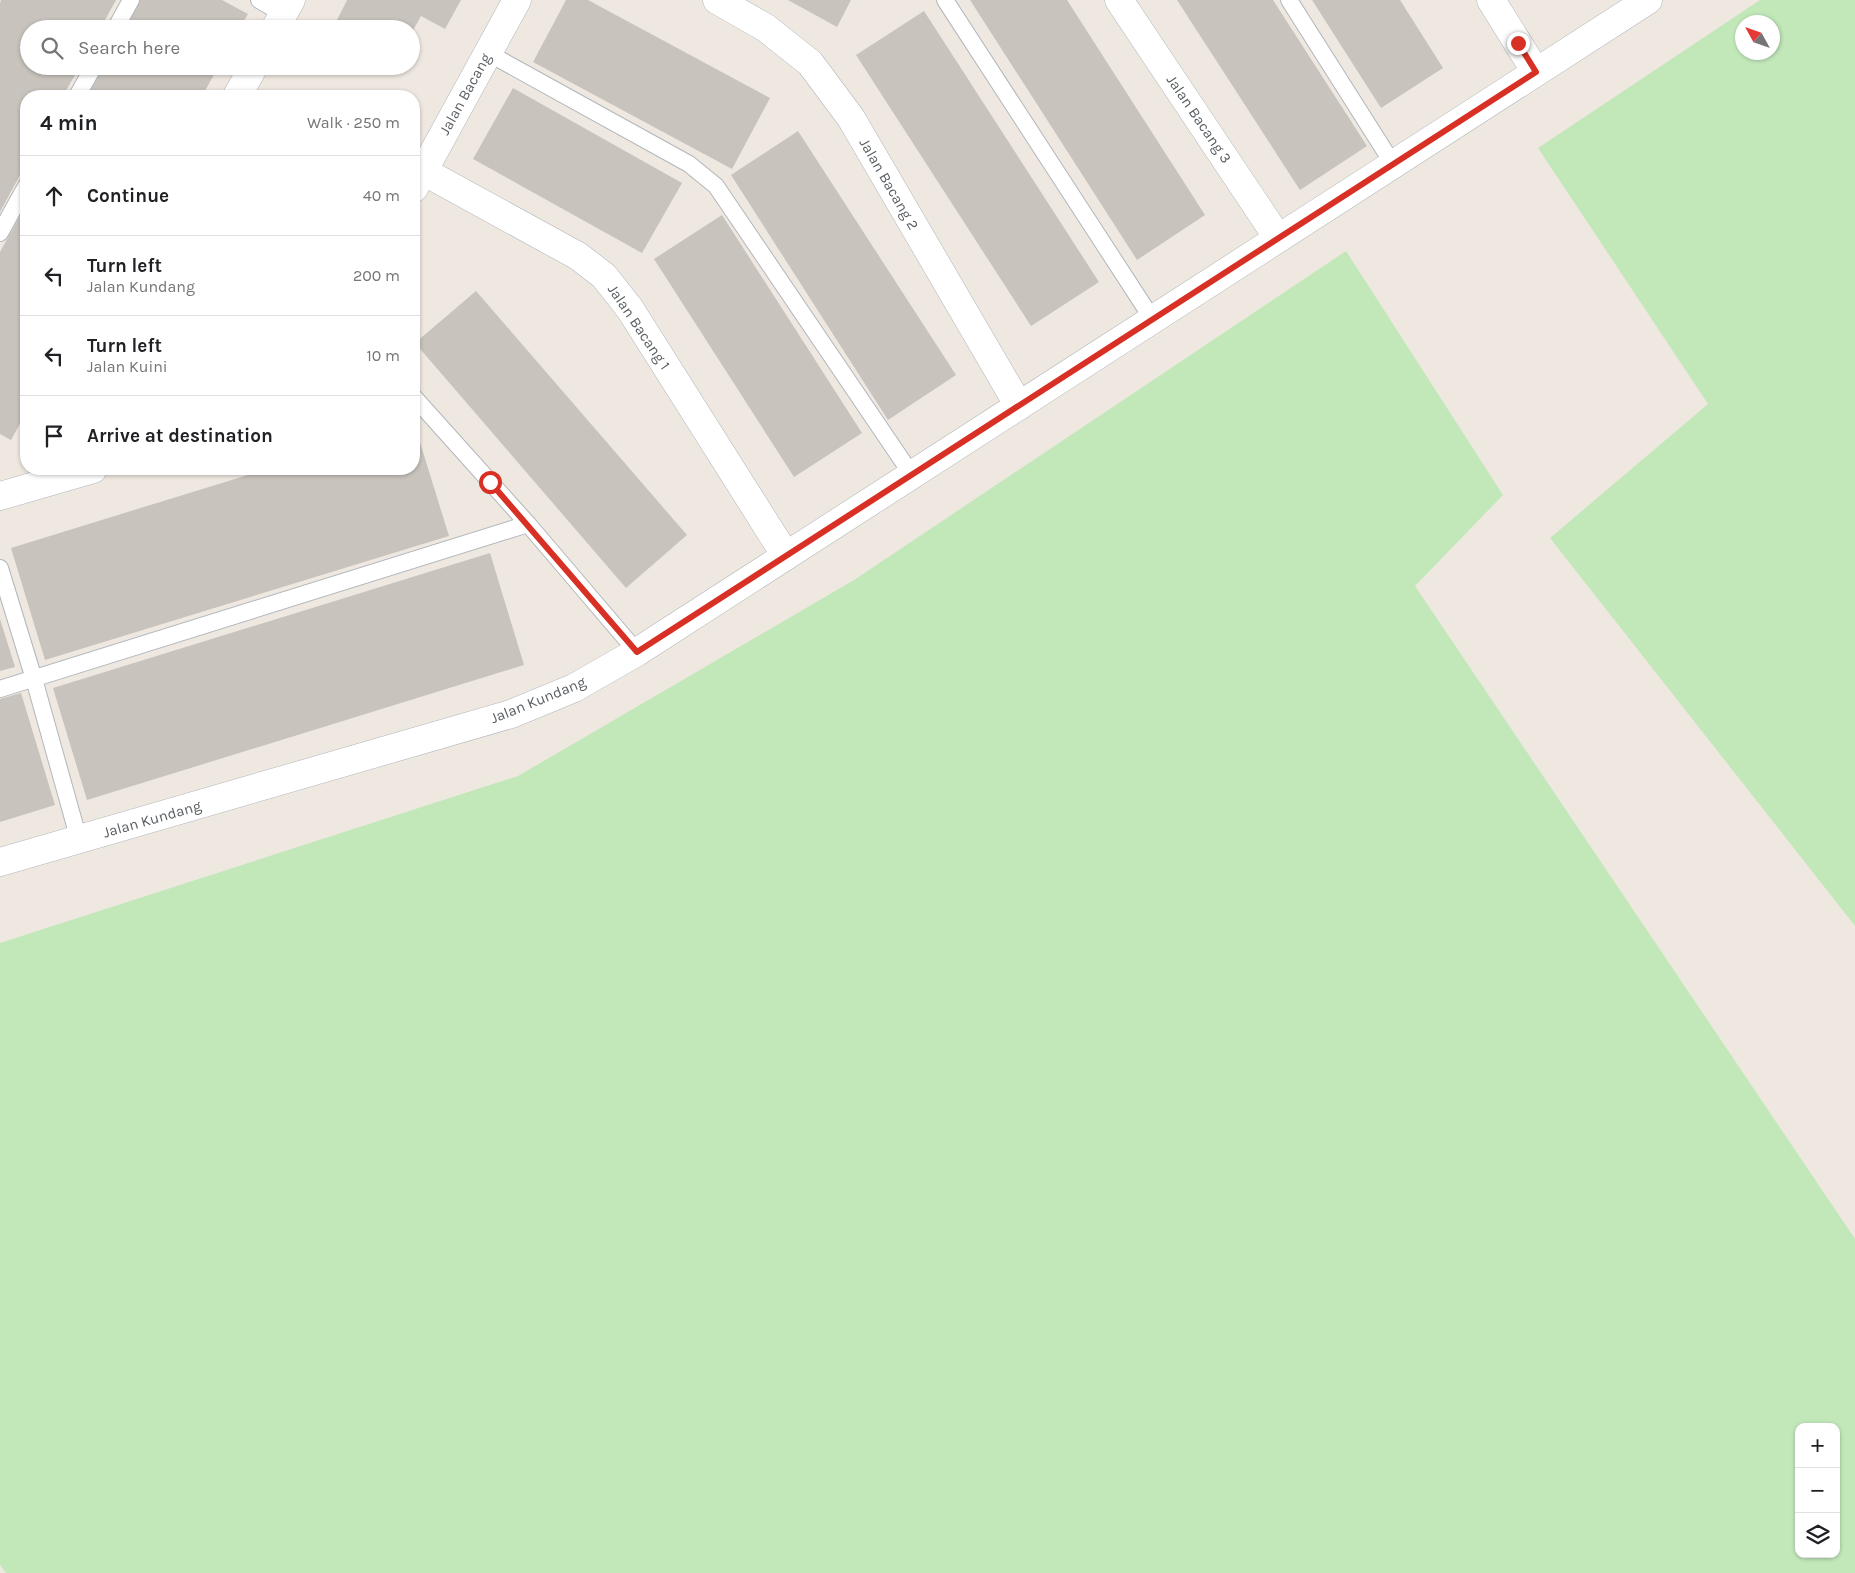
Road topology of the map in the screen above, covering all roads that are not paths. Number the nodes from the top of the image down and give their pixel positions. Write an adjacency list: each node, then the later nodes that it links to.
1 (131, 0): 11 (lane)
2 (259, 0): 10 (lane)
3 (517, 0): 12 (street, Jalan Bacang)
4 (717, 0): 26 (street, Jalan Bacang 2)
5 (944, 0): 24 (lane)
6 (1119, 0): 23 (street, Jalan Bacang 3)
7 (1289, 0): 18 (lane)
8 (1491, 0): 13 (street)
9 (1648, 0): 13 (street, Jalan Kundang)
10 (283, 14)
11 (120, 20)
12 (488, 53): 19 (street, Jalan Bacang); 28 (lane)
13 (1536, 72): 18 (street, Jalan Kundang)
14 (89, 75): 16 (lane)
15 (249, 75): 17 (street)
16 (80, 90)
17 (240, 90)
18 (1393, 164): 23 (street, Jalan Kundang)
19 (420, 176)
20 (420, 181): 31 (street, Jalan Bacang 1)
21 (20, 197): 22 (lane)
22 (0, 233)
23 (1278, 238): 24 (street, Jalan Kundang)
24 (1153, 320): 26 (street, Jalan Kundang)
25 (420, 404): 30 (lane)
26 (1019, 406): 28 (street, Jalan Kundang)
27 (72, 475): 29 (street)
28 (912, 475): 31 (street, Jalan Kundang)
29 (0, 496)
30 (528, 524): 33 (lane); 34 (lane)
31 (786, 556): 33 (street, Jalan Kundang)
32 (0, 568): 34 (lane)
33 (637, 652): 36 (street, Jalan Kundang)
34 (34, 679): 35 (lane); 36 (lane)
35 (0, 689)
36 (79, 840): 37 (street, Jalan Kundang)
37 (0, 862)

